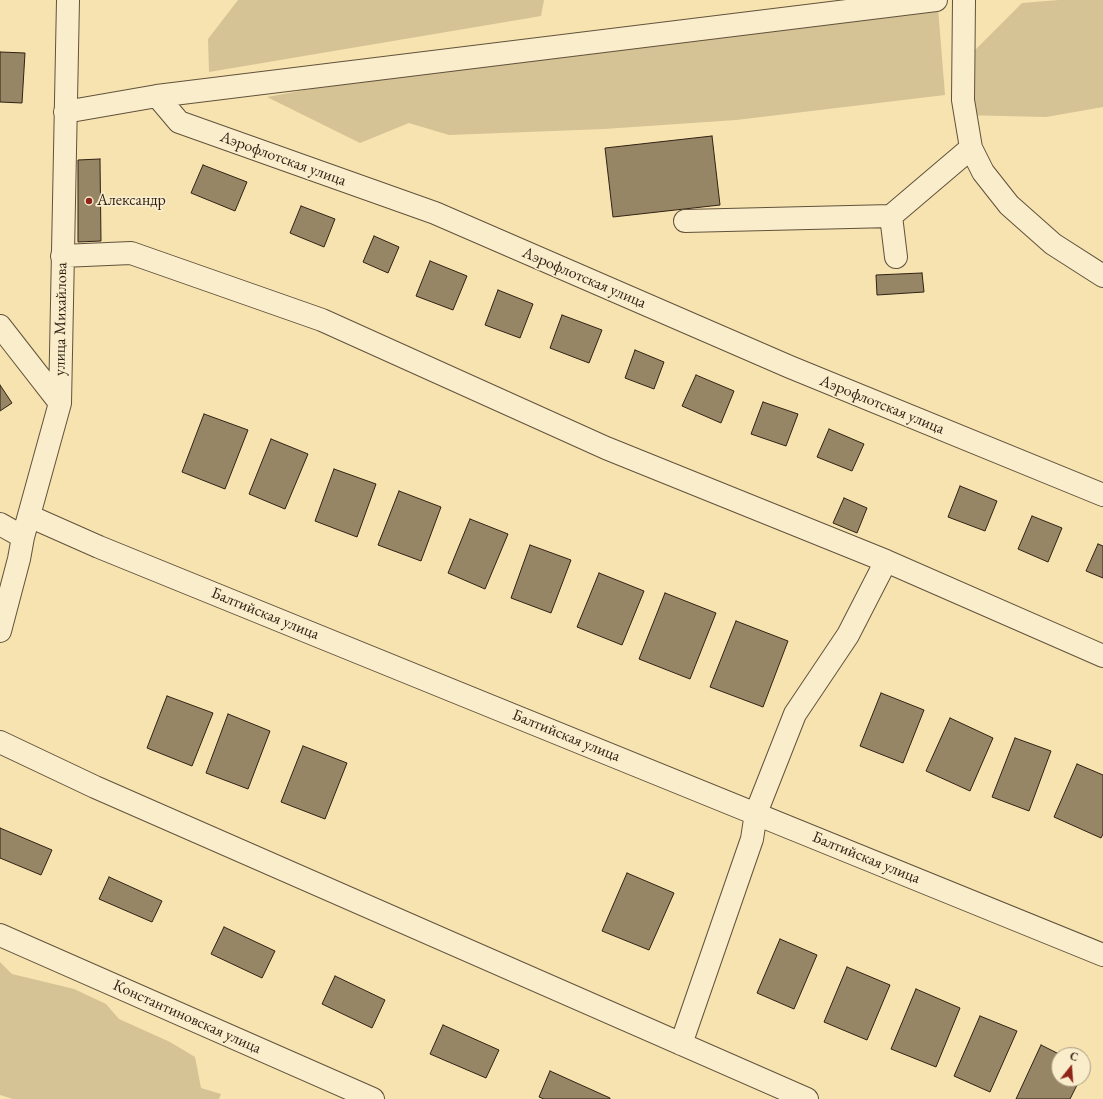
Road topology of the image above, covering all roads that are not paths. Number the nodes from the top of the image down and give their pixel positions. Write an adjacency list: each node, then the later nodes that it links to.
1 (68, 0): 5 (street, улица Михайлова)
2 (936, 0): 4 (street)
3 (964, 0): 6 (street)
4 (157, 96): 5 (street); 14 (street, Аэрофлотская улица)
5 (64, 112): 9 (street, улица Михайлова)
6 (971, 148): 7 (street); 11 (street)
7 (891, 216): 8 (street); 10 (street)
8 (684, 221)
9 (62, 256): 13 (street, улица Михайлова); 18 (street)
10 (896, 257)
11 (1103, 276)
12 (0, 326): 13 (street)
13 (60, 403): 15 (street, улица Михайлова)
14 (1103, 495)
15 (29, 516): 17 (street, улица Михайлова); 22 (street, Балтийская улица)
16 (0, 524): 17 (street)
17 (23, 537): 19 (street, улица Михайлова)
18 (886, 561): 20 (street); 22 (street)
19 (0, 631)
20 (1103, 656)
21 (0, 742): 25 (street)
22 (756, 813): 24 (street, Балтийская улица); 25 (street)
23 (0, 935): 26 (street, Константиновская улица)
24 (1103, 955)
25 (681, 1044): 27 (street)
26 (373, 1099)
27 (807, 1099)

